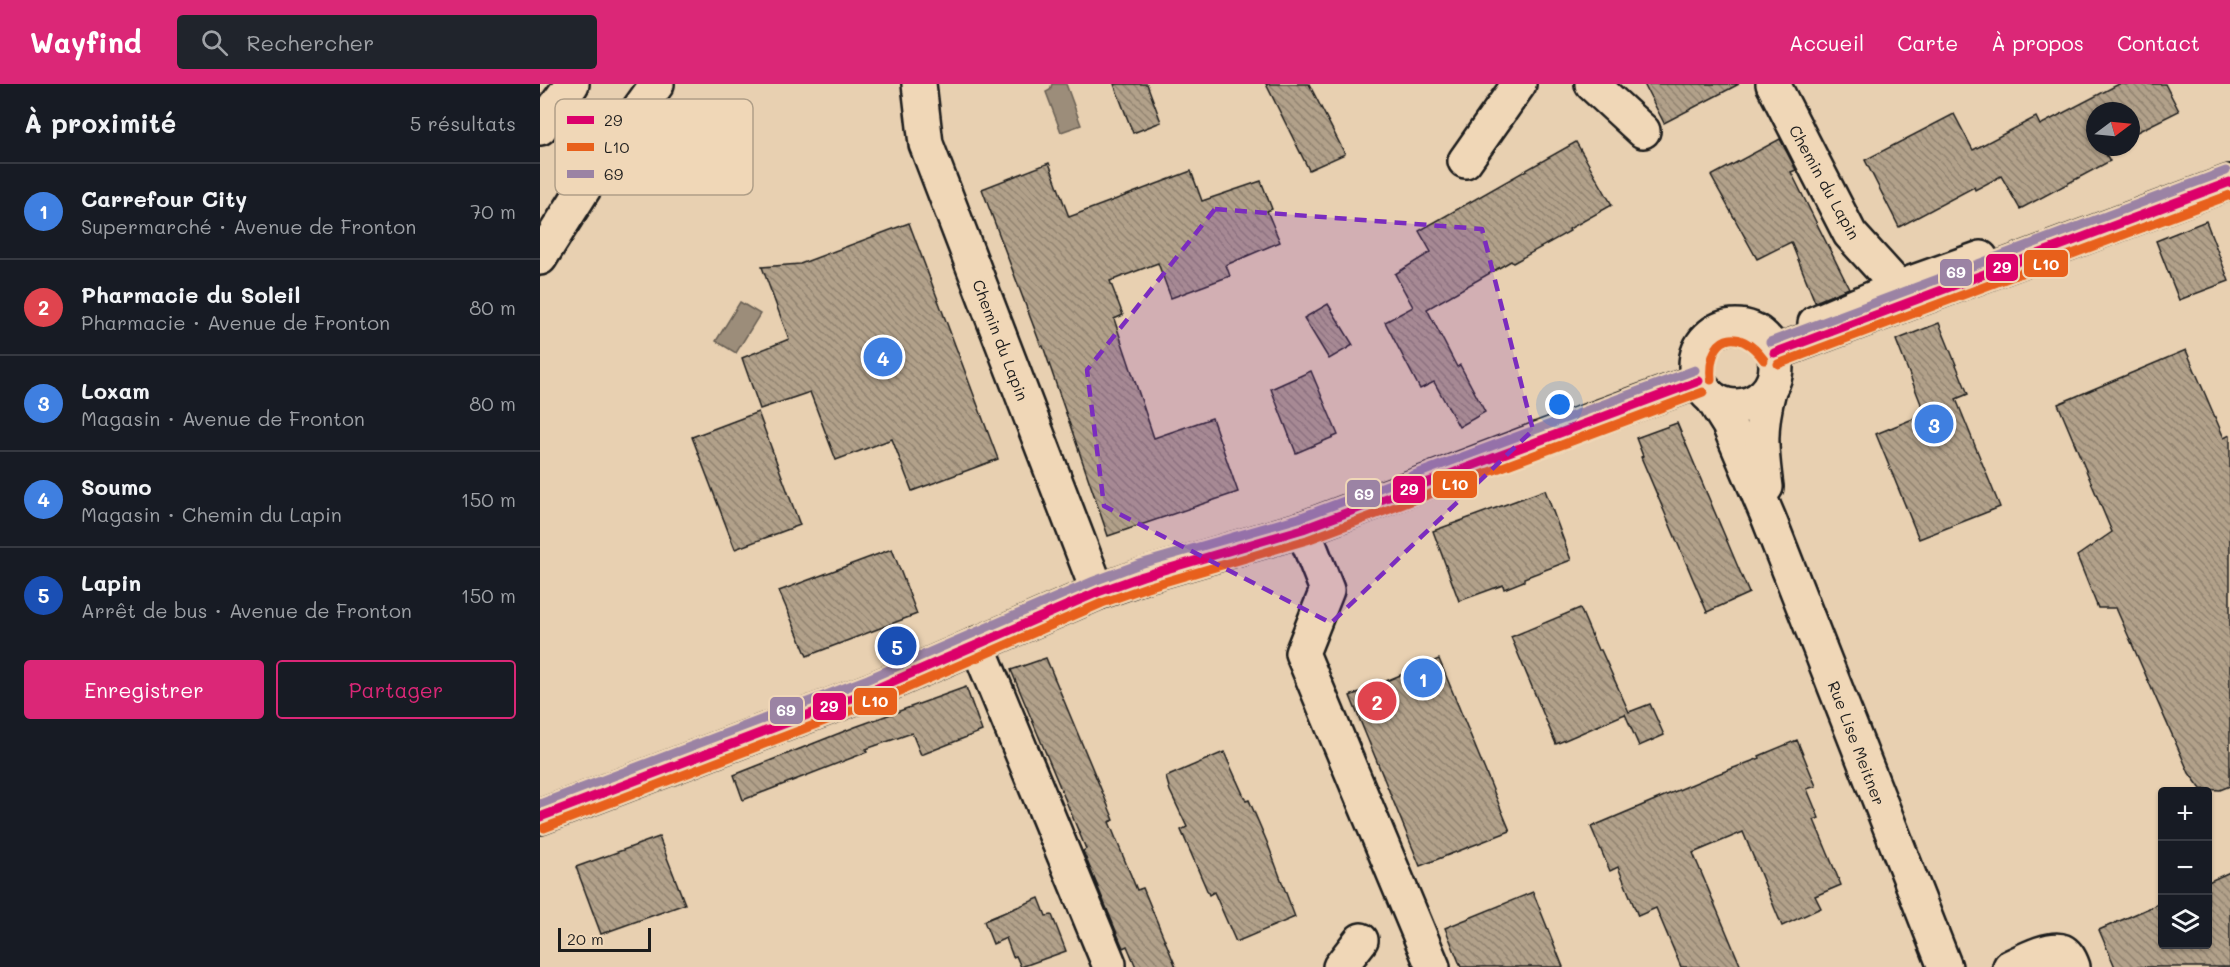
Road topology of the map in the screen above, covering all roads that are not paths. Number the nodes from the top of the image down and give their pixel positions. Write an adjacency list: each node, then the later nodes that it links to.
1 (572, 84): 7 (main road)
2 (657, 84): 8 (main road)
3 (919, 84): 23 (main road, Chemin du Lapin)
4 (1519, 84): 12 (main road)
5 (1592, 84): 11 (main road)
6 (1773, 84): 17 (main road, Chemin du Lapin)
7 (561, 99)
8 (646, 99)
9 (555, 107): 10 (main road)
10 (540, 128)
11 (1643, 131)
12 (1466, 160)
13 (2230, 164): 17 (main road)
14 (2230, 182): 17 (main road)
15 (580, 195): 16 (main road)
16 (540, 258)
17 (1902, 295): 18 (main road)
18 (1774, 353): 19 (main road); 20 (main road)
19 (1769, 390): 20 (main road); 21 (main road, Rue Lise Meitner)
20 (1706, 391): 21 (main road, Rue Lise Meitner); 22 (main road)
21 (1769, 519): 31 (main road, Rue Lise Meitner)
22 (1303, 529): 23 (main road); 30 (main road)
23 (1098, 592): 24 (main road)
24 (977, 644): 25 (main road); 27 (main road)
25 (540, 817)
26 (1361, 940): 29 (main road)
27 (1109, 964)
28 (2016, 966): 32 (main road)
29 (1340, 967)
30 (1433, 967)
31 (1946, 967)
32 (2073, 967)

